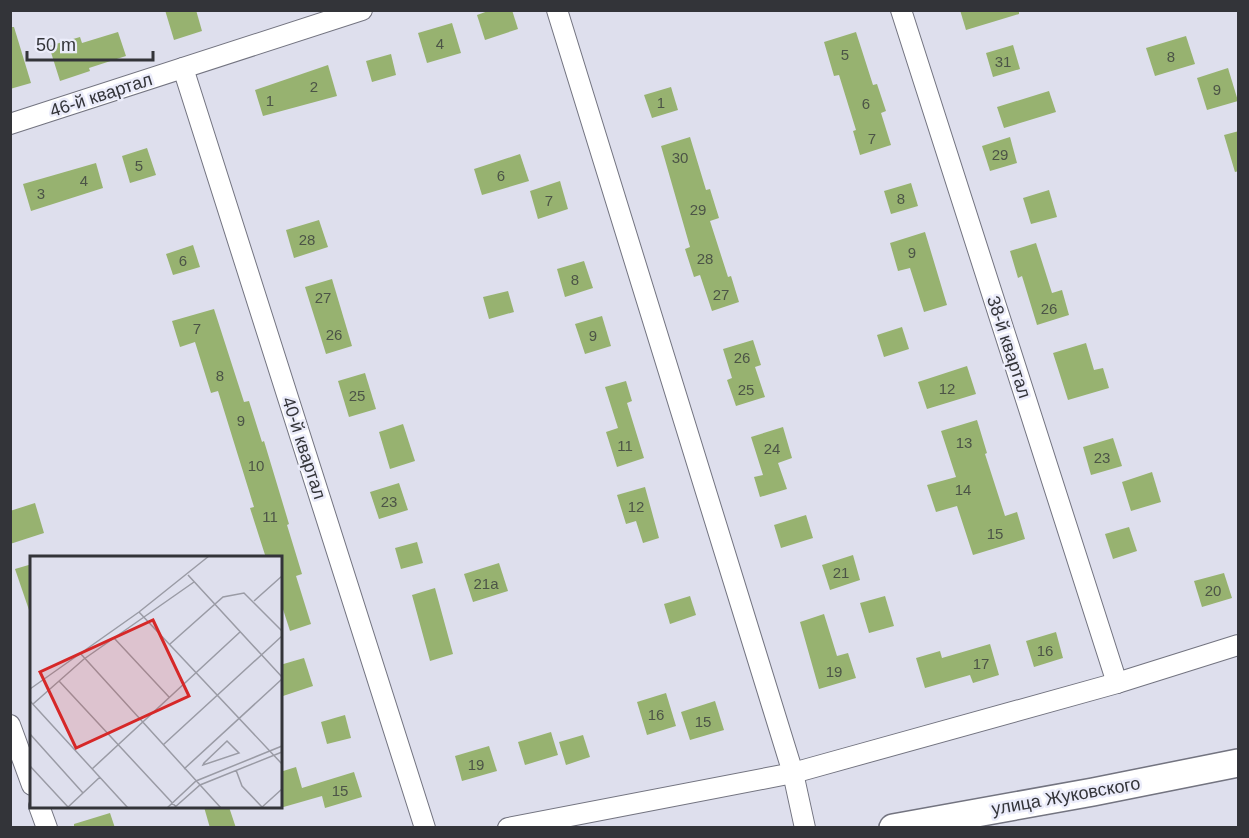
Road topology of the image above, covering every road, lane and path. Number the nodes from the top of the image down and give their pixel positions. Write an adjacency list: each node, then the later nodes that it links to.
1 (362, 10): 4 (street, 46-й квартал)
2 (557, 10): 10 (street)
3 (901, 10): 7 (street, 38-й квартал)
4 (183, 68): 5 (street, 46-й квартал); 14 (street, 40-й квартал)
5 (10, 124)
6 (1239, 645): 7 (street)
7 (1118, 683): 10 (street)
8 (10, 725): 11 (street)
9 (1239, 763): 17 (street, улица Жуковского)
10 (793, 773): 15 (street); 16 (street)
11 (30, 779)
12 (39, 808): 13 (street)
13 (47, 828)
14 (425, 828)
15 (508, 828)
16 (805, 828)
17 (893, 828)

